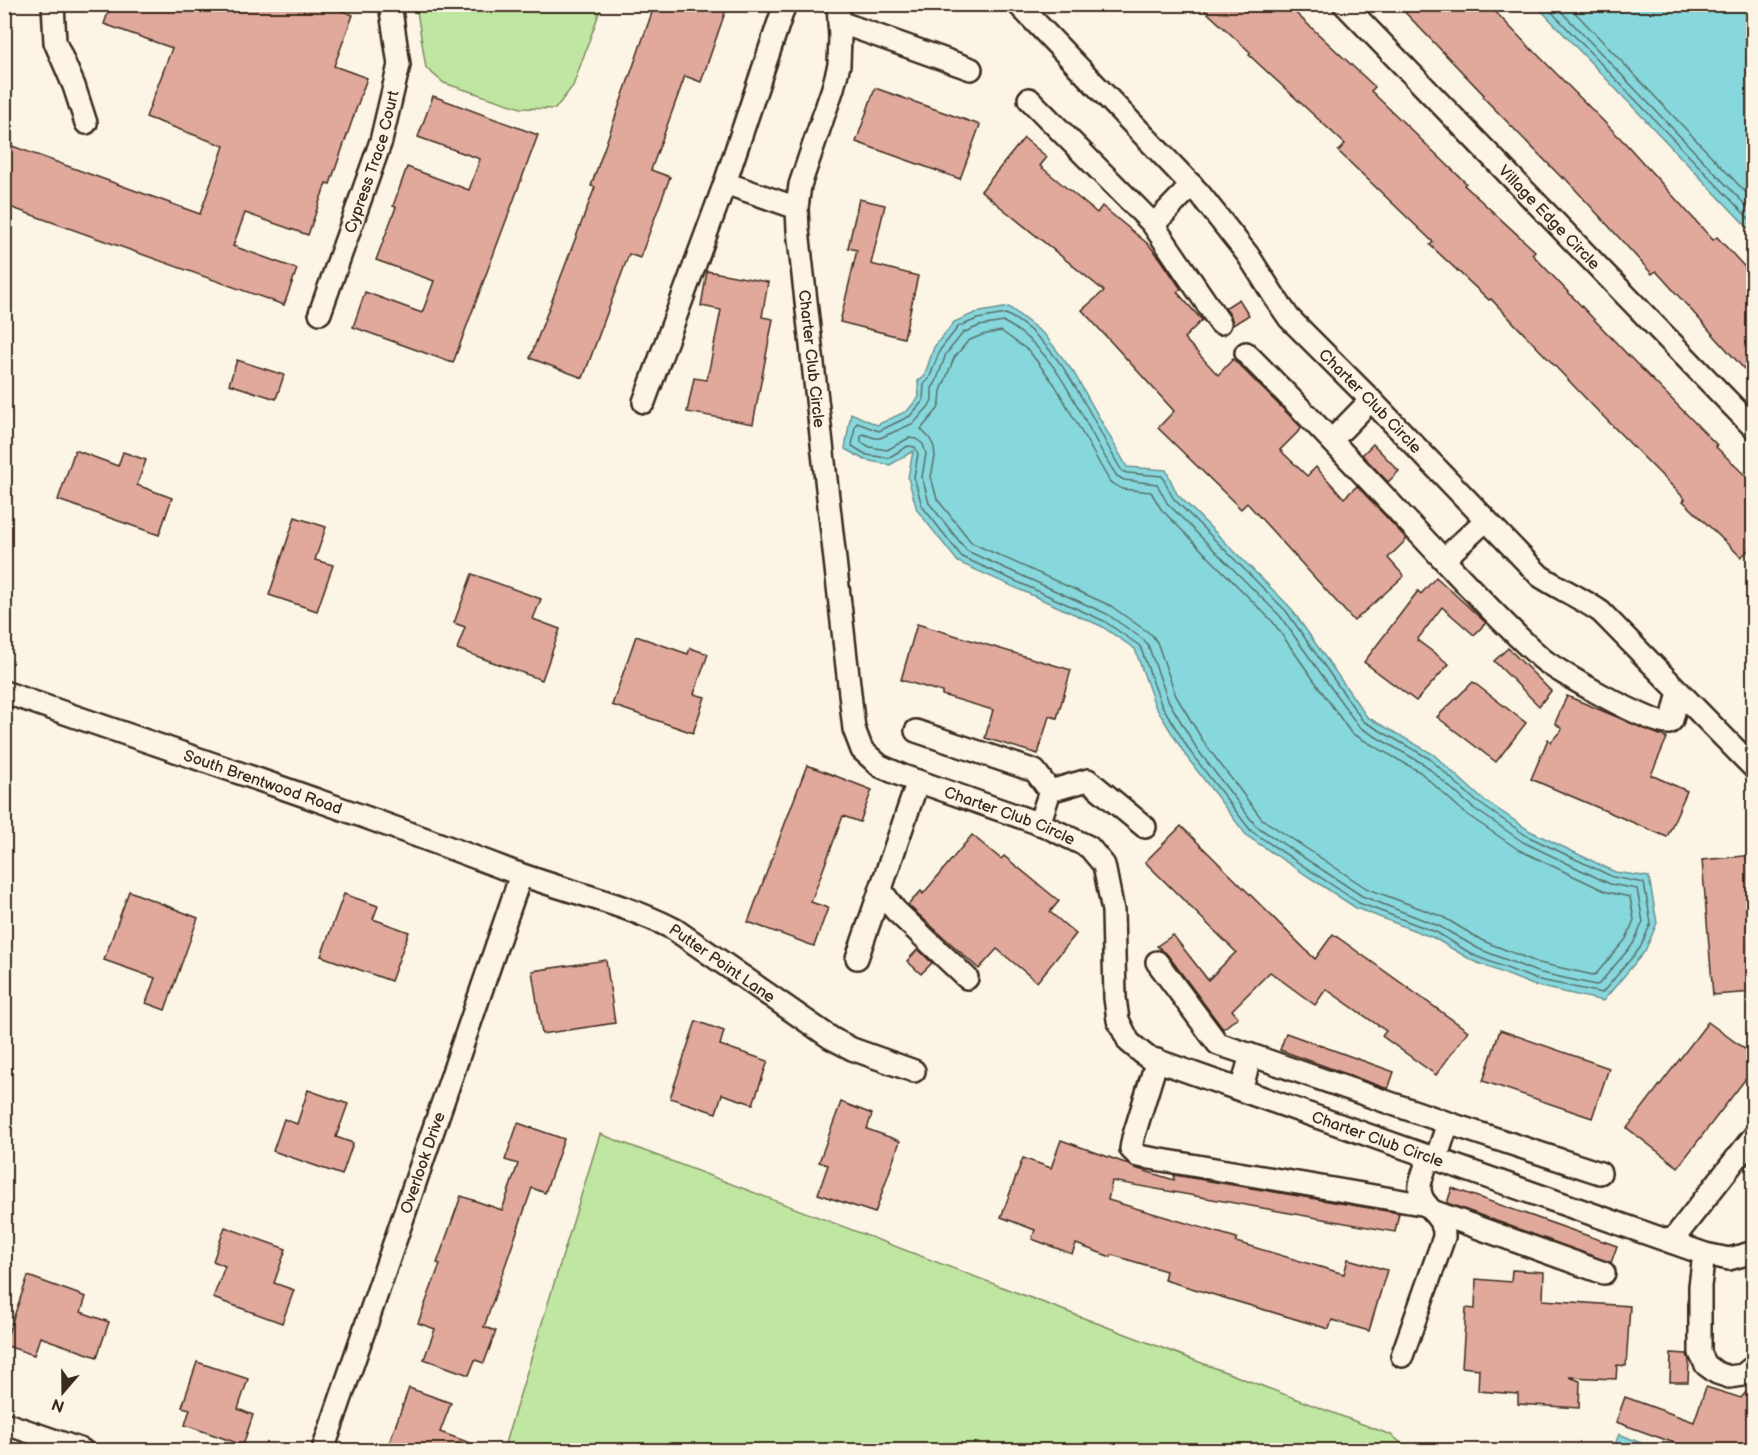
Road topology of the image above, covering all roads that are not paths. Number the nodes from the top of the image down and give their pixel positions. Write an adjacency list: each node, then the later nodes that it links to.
1 (53, 4): 9 (street)
2 (390, 4): 14 (street, Cypress Trace Court)
3 (785, 4): 10 (street)
4 (1017, 4): 11 (street, Charter Club Circle)
5 (1344, 4): 19 (street, Village Edge Circle)
6 (839, 13): 7 (street); 12 (street, Charter Club Circle)
7 (972, 69)
8 (1029, 99): 13 (street)
9 (86, 123)
10 (725, 183): 12 (street); 18 (street)
11 (1192, 185): 13 (street); 17 (street, Charter Club Circle)
12 (797, 208): 27 (street, Charter Club Circle)
13 (1152, 223): 15 (street)
14 (320, 313)
15 (1220, 323)
16 (1246, 353): 20 (street)
17 (1371, 400): 20 (street); 21 (street, Charter Club Circle)
18 (644, 402)
19 (1754, 428)
20 (1332, 440): 22 (street)
21 (1486, 520): 22 (street); 24 (street, Charter Club Circle)
22 (1444, 559): 24 (street)
23 (4, 692): 31 (street, South Brentwood Road)
24 (1679, 692): 26 (street, Charter Club Circle)
25 (916, 731): 28 (street)
26 (1754, 768)
27 (918, 781): 29 (street, Charter Club Circle); 32 (street)
28 (1050, 791): 29 (street); 30 (street)
29 (1039, 824): 37 (street, Charter Club Circle)
30 (1145, 827)
31 (522, 874): 38 (street, Putter Point Lane); 53 (street, Overlook Drive)
32 (881, 890): 33 (street); 35 (street)
33 (857, 958)
34 (1156, 962): 36 (street)
35 (967, 978)
36 (1251, 1055): 39 (street); 40 (street)
37 (1157, 1060): 39 (street, Charter Club Circle); 44 (street)
38 (914, 1071)
39 (1241, 1090): 42 (street, Charter Club Circle)
40 (1448, 1123): 42 (street); 43 (street)
41 (1754, 1137): 45 (street)
42 (1433, 1158): 44 (street); 45 (street, Charter Club Circle)
43 (1599, 1173)
44 (1429, 1208): 48 (street); 49 (street)
45 (1671, 1242): 47 (street, Charter Club Circle)
46 (1754, 1252): 47 (street, Charter Club Circle)
47 (1704, 1254): 50 (street)
48 (1604, 1273)
49 (1402, 1356)
50 (1754, 1366)
51 (4, 1423): 52 (street)
52 (82, 1450)
53 (323, 1450)

